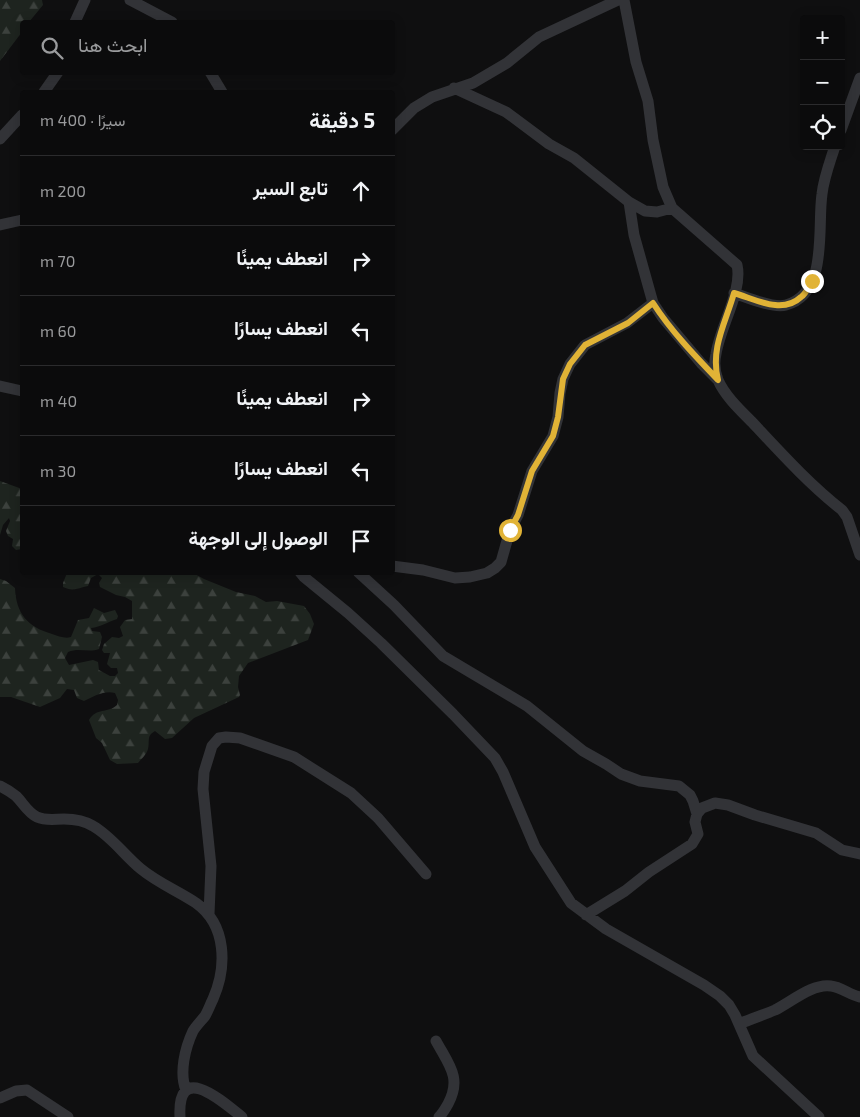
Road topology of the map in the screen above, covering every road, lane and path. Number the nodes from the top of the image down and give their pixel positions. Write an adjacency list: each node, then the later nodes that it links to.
1 (85, 0): 5 (street)
2 (130, 0): 6 (street)
3 (618, 0): 10 (street)
4 (624, 0): 19 (street)
5 (76, 20)
6 (168, 20)
7 (56, 75): 11 (street)
8 (212, 75): 12 (street)
9 (860, 78): 14 (street)
10 (454, 88): 15 (street); 18 (street)
11 (45, 90)
12 (221, 90)
13 (20, 118): 16 (street)
14 (845, 119)
15 (395, 127)
16 (0, 139)
17 (834, 150): 22 (street)
18 (628, 202): 19 (street); 23 (street)
19 (672, 208): 22 (street)
20 (20, 220): 21 (street)
21 (0, 225)
22 (734, 293): 24 (street)
23 (653, 303): 24 (street); 28 (street)
24 (718, 380): 27 (street)
25 (0, 386): 26 (street)
26 (20, 391)
27 (860, 555)
28 (395, 566)
29 (302, 575): 36 (street)
30 (361, 575): 32 (street)
31 (0, 786): 35 (street)
32 (696, 814): 33 (street); 36 (street)
33 (860, 854)
34 (426, 874): 35 (street)
35 (210, 914): 40 (street)
36 (586, 915): 38 (street)
37 (860, 997): 38 (street)
38 (739, 1024): 46 (street)
39 (436, 1041): 45 (street)
40 (186, 1090): 43 (street); 44 (street)
41 (0, 1098): 42 (street)
42 (68, 1117)
43 (180, 1117)
44 (242, 1117)
45 (439, 1117)
46 (819, 1117)

